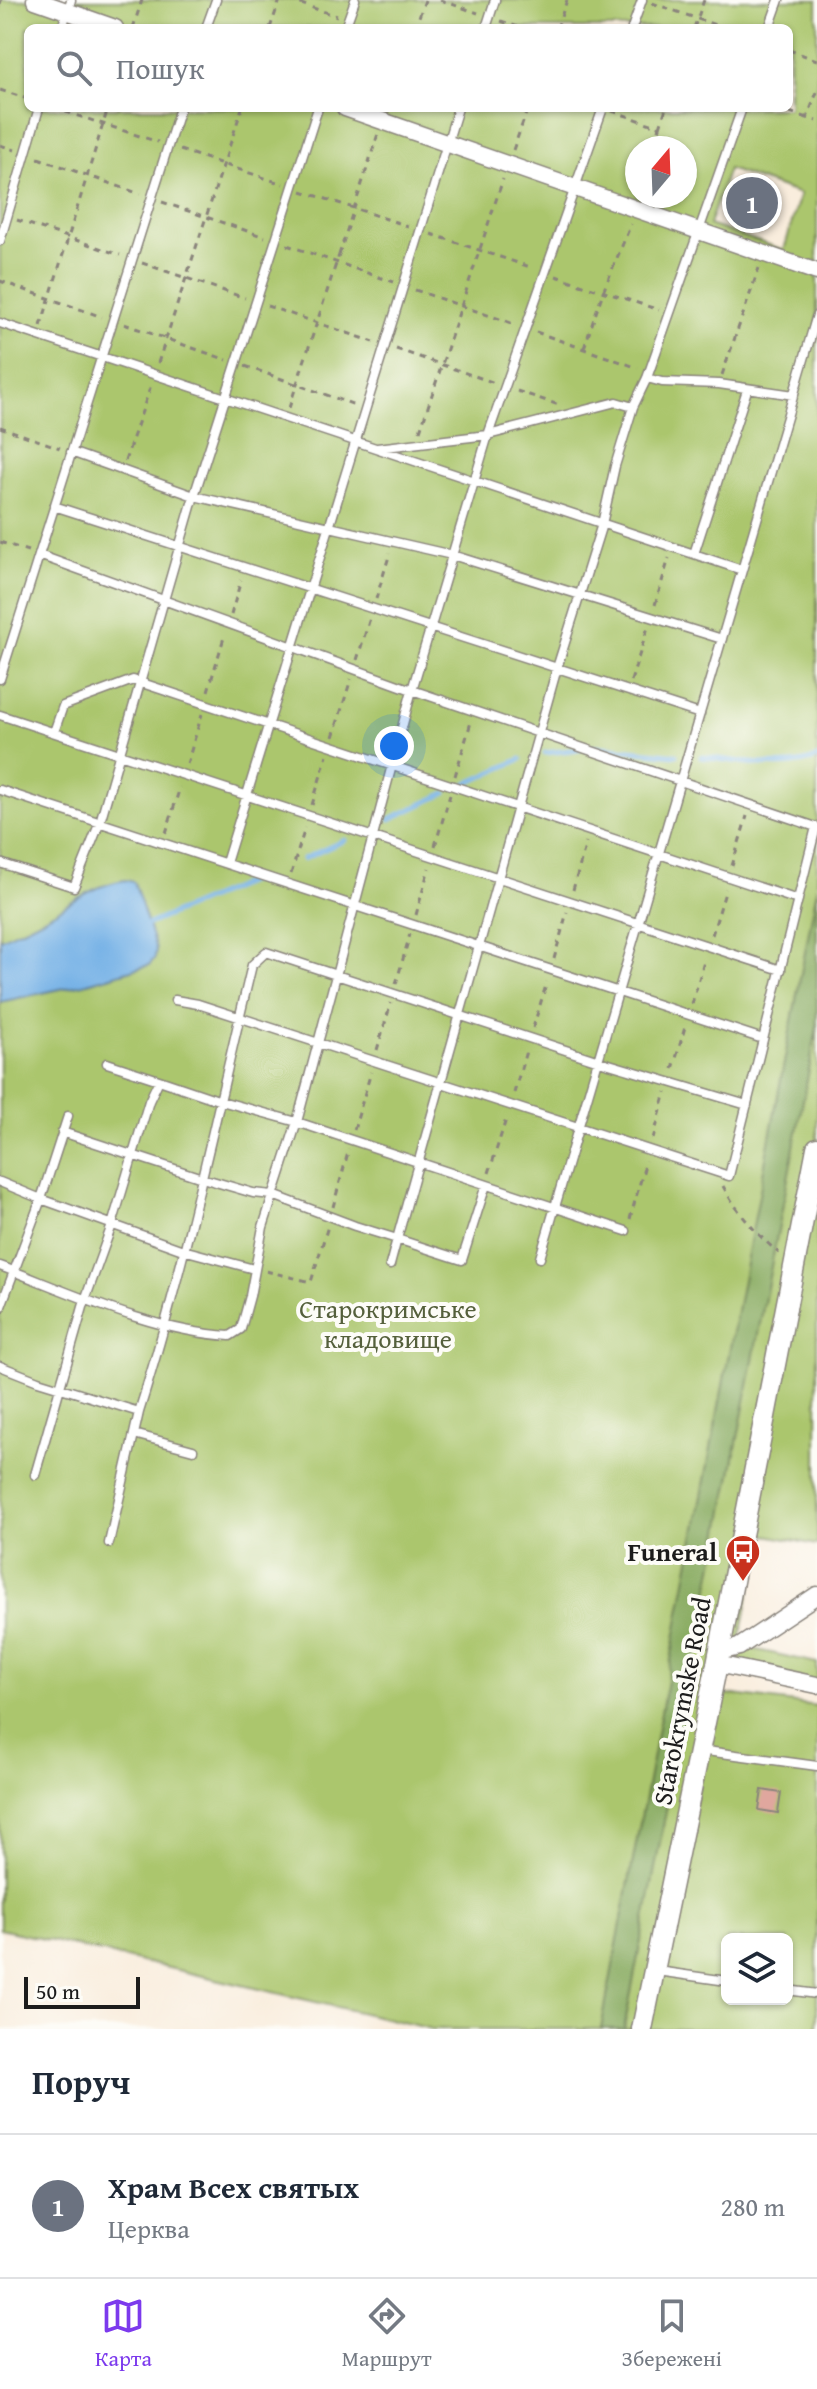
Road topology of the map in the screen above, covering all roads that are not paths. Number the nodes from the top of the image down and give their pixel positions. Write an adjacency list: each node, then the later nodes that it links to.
1 (35, 0): 7 (street)
2 (216, 0): 9 (lane)
3 (355, 0): 10 (lane)
4 (495, 0): 11 (lane)
5 (642, 0): 12 (lane)
6 (779, 0): 13 (lane)
7 (66, 13): 8 (street)
8 (102, 24)
9 (207, 24)
10 (347, 24)
11 (487, 24)
12 (633, 24)
13 (770, 24)
14 (38, 112): 24 (lane)
15 (179, 112): 28 (lane)
16 (317, 112): 32 (lane)
17 (356, 112): 21 (street)
18 (457, 112): 21 (lane)
19 (603, 112): 22 (lane)
20 (741, 112): 23 (lane)
21 (446, 143): 22 (street); 35 (lane)
22 (575, 188): 23 (street); 34 (lane)
23 (699, 231): 25 (street); 29 (lane)
24 (0, 241)
25 (817, 272)
26 (817, 315): 31 (lane)
27 (0, 323): 28 (lane)
28 (101, 357): 32 (lane); 37 (lane)
29 (648, 375): 30 (lane); 33 (lane)
30 (747, 390): 31 (lane); 44 (lane)
31 (794, 395): 47 (lane)
32 (225, 399): 35 (lane); 39 (lane)
33 (633, 407): 34 (lane); 41 (lane)
34 (488, 435): 36 (lane); 38 (lane)
35 (355, 442): 36 (lane); 42 (lane)
36 (372, 448): 38 (lane)
37 (71, 452): 39 (lane); 40 (lane)
38 (474, 482): 41 (lane); 46 (lane)
39 (194, 496): 42 (lane); 43 (lane)
40 (54, 506): 43 (lane); 45 (lane)
41 (602, 524): 44 (lane); 49 (lane)
42 (329, 527): 46 (lane); 48 (lane)
43 (179, 547): 48 (lane); 50 (lane)
44 (694, 554): 47 (lane)
45 (39, 555): 50 (lane); 55 (lane)
46 (452, 555): 49 (lane); 51 (lane)
47 (742, 570): 52 (lane)
48 (310, 590): 51 (lane); 53 (lane)
49 (580, 595): 52 (lane); 54 (lane)
50 (164, 599): 53 (lane); 56 (lane)
51 (430, 628): 54 (lane); 57 (lane)
52 (722, 639): 58 (lane)
53 (292, 646): 57 (lane); 60 (lane)
54 (557, 668): 58 (lane); 62 (lane)
55 (0, 679)
56 (140, 682): 60 (lane); 61 (lane); 63 (lane)
57 (412, 690): 62 (lane); 64 (lane)
58 (700, 714): 65 (lane)
59 (0, 715): 61 (lane)
60 (269, 724): 64 (lane); 67 (lane)
61 (54, 732): 63 (lane)
62 (539, 733): 65 (lane); 68 (lane)
63 (120, 754): 67 (lane); 69 (lane)
64 (392, 765): 68 (lane); 70 (lane)
65 (681, 780): 71 (lane); 75 (lane)
66 (0, 790): 69 (lane)
67 (247, 795): 70 (lane); 73 (lane)
68 (518, 808): 71 (lane); 74 (lane)
69 (100, 822): 72 (lane); 73 (lane)
70 (373, 837): 74 (lane); 76 (lane)
71 (659, 854): 75 (lane); 77 (lane)
72 (0, 863)
73 (226, 863): 76 (lane)
74 (499, 878): 77 (lane); 78 (lane)
75 (798, 900): 79 (lane)
76 (356, 906): 78 (lane); 80 (lane)
77 (639, 924): 79 (lane); 81 (lane)
78 (480, 946): 81 (lane); 83 (lane)
79 (781, 970): 85 (lane)
80 (336, 975): 83 (lane); 84 (lane); 86 (lane)
81 (619, 991): 85 (lane); 87 (lane)
82 (175, 1000): 84 (lane)
83 (461, 1015): 87 (lane); 90 (lane)
84 (239, 1018): 86 (lane); 91 (lane)
85 (763, 1039): 92 (lane)
86 (317, 1043): 90 (lane); 94 (lane)
87 (599, 1061): 92 (lane); 95 (lane)
88 (107, 1063): 89 (lane)
89 (159, 1080): 91 (lane); 98 (lane)
90 (442, 1083): 95 (lane); 99 (lane)
91 (221, 1101): 94 (lane); 100 (lane)
92 (747, 1105): 95 (lane)
93 (68, 1116): 96 (lane)
94 (297, 1122): 99 (lane); 103 (lane)
95 (579, 1128): 105 (lane)
96 (62, 1132): 98 (lane); 104 (lane)
97 (817, 1148): 126 (street, Starokrymske Road)
98 (133, 1156): 100 (lane); 106 (lane)
99 (420, 1163): 102 (lane); 108 (lane)
100 (202, 1178): 103 (lane); 109 (lane)
101 (0, 1182): 104 (lane)
102 (486, 1185): 105 (lane); 108 (lane)
103 (273, 1195): 108 (lane); 113 (lane)
104 (41, 1199): 106 (lane); 114 (lane)
105 (556, 1208): 107 (lane); 110 (lane)
106 (112, 1225): 109 (lane); 115 (lane)
107 (626, 1231)
108 (397, 1239): 111 (lane)
109 (183, 1250): 113 (lane); 117 (lane)
110 (540, 1258)
111 (390, 1265)
112 (0, 1266): 114 (lane)
113 (254, 1269): 117 (lane)
114 (13, 1271): 115 (lane); 116 (lane)
115 (85, 1300): 117 (lane); 119 (lane)
116 (0, 1309)
117 (165, 1324): 120 (lane)
118 (0, 1366): 119 (lane)
119 (59, 1388): 120 (lane); 123 (lane)
120 (139, 1412): 121 (lane)
121 (134, 1434): 122 (lane); 124 (lane)
122 (193, 1450)
123 (35, 1475)
124 (109, 1543)
125 (817, 1595): 126 (street)
126 (718, 1658): 127 (street); 128 (street, Starokrymske Road)
127 (817, 1685)
128 (699, 1750): 129 (lane); 130 (street, Starokrymske Road)
129 (817, 1766)
130 (654, 1970): 131 (lane); 134 (street, Starokrymske Road)
131 (721, 1980)
132 (793, 1991): 133 (lane)
133 (817, 1994)
134 (642, 2029)

